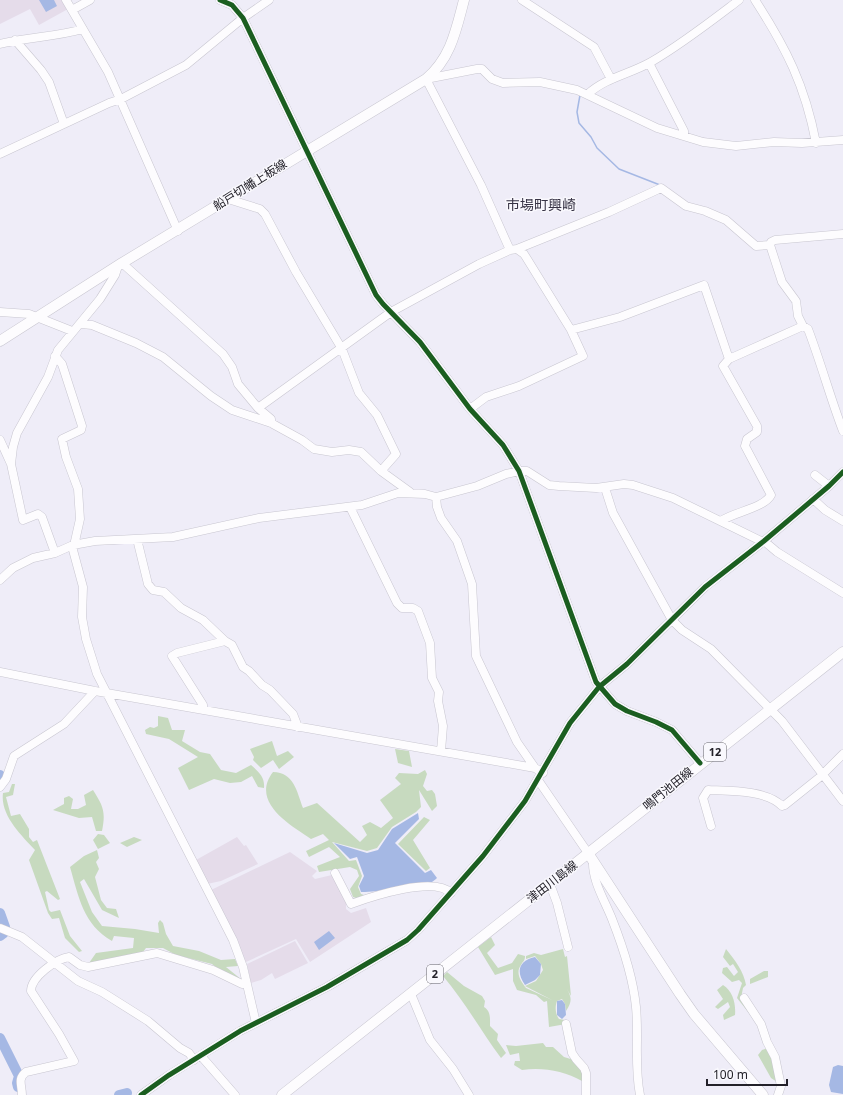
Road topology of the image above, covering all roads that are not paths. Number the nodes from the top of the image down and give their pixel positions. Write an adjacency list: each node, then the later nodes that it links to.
1 (66, 0): 9 (street)
2 (90, 0): 9 (street)
3 (220, 0): 10 (street)
4 (268, 0): 10 (street)
5 (464, 0): 15 (main road, 船戸切幡上板線)
6 (522, 0): 16 (street)
7 (739, 0): 14 (street)
8 (755, 0): 22 (street)
9 (72, 10): 11 (street)
10 (243, 18): 18 (street); 23 (street)
11 (83, 28): 12 (street); 18 (street)
12 (15, 40): 13 (street); 19 (street)
13 (0, 44)
14 (650, 63): 16 (street); 20 (street)
15 (426, 79): 17 (street); 23 (main road, 船戸切幡上板線); 29 (street)
16 (611, 79): 17 (street)
17 (588, 94): 20 (street)
18 (121, 99): 19 (street); 26 (street)
19 (64, 124): 24 (street)
20 (684, 136): 22 (street)
21 (843, 140): 22 (street)
22 (816, 143)
23 (308, 150): 25 (main road, 船戸切幡上板線); 32 (street)
24 (0, 154)
25 (228, 199): 26 (main road, 船戸切幡上板線); 39 (street)
26 (178, 230): 30 (main road, 船戸切幡上板線)
27 (843, 234): 28 (street)
28 (770, 244): 29 (street); 35 (street)
29 (514, 249): 32 (street); 36 (street)
30 (120, 264): 33 (main road, 船戸切幡上板線); 34 (street); 42 (street)
31 (0, 312): 33 (street)
32 (391, 312): 39 (street); 43 (street)
33 (39, 317): 37 (street); 38 (main road, 船戸切幡上板線)
34 (81, 324): 37 (street); 44 (street)
35 (803, 326): 41 (street); 45 (street)
36 (571, 330): 41 (street); 43 (street)
37 (72, 331): 40 (street)
38 (0, 342)
39 (342, 349): 42 (street); 49 (street)
40 (55, 356): 47 (street); 62 (street)
41 (729, 359): 58 (street)
42 (258, 408): 44 (street)
43 (470, 409): 48 (street)
44 (271, 423): 49 (street)
45 (843, 431)
46 (0, 440): 47 (street)
47 (11, 464): 63 (street)
48 (520, 470): 53 (street); 55 (street); 70 (street)
49 (381, 471): 54 (street)
50 (843, 472): 52 (street)
51 (815, 475): 52 (street)
52 (829, 486): 56 (street)
53 (605, 488): 58 (street); 66 (street)
54 (410, 492): 55 (street); 57 (street)
55 (436, 498): 79 (street)
56 (813, 499): 59 (street); 61 (street)
57 (350, 507): 60 (street); 76 (street)
58 (721, 521): 61 (street)
59 (843, 521)
60 (137, 539): 62 (street); 67 (street)
61 (764, 541): 65 (street); 66 (street)
62 (73, 545): 63 (street); 72 (street)
63 (55, 553): 64 (street)
64 (0, 580)
65 (843, 593)
66 (672, 620): 70 (street); 74 (street)
67 (225, 641): 73 (street); 75 (street)
68 (843, 652): 74 (main road, 鳴門池田線 / 12)
69 (0, 672): 71 (street)
70 (599, 687): 78 (street); 80 (street)
71 (95, 691): 72 (street); 83 (street)
72 (105, 692): 73 (street); 93 (street)
73 (203, 710): 75 (street)
74 (770, 710): 78 (main road, 鳴門池田線 / 12); 81 (street)
75 (298, 727): 76 (street)
76 (441, 751): 79 (street)
77 (843, 754): 81 (street)
78 (700, 763): 86 (main road, 鳴門池田線 / 12)
79 (535, 768): 80 (street)
80 (543, 773): 82 (street)
81 (823, 774): 84 (street); 85 (street)
82 (538, 780): 86 (street); 89 (street)
83 (0, 787)
84 (843, 801)
85 (711, 826)
86 (591, 857): 88 (main road, 津田川島線 / 2); 105 (street); 106 (main road, 津田川島線)
87 (336, 873): 89 (street)
88 (550, 884): 91 (street); 94 (main road, 津田川島線 / 2)
89 (451, 893): 96 (street)
90 (0, 928): 92 (street)
91 (568, 947)
92 (53, 963): 93 (street); 98 (street); 99 (street)
93 (247, 984): 96 (street)
94 (411, 994): 102 (main road, 津田川島線 / 2); 103 (street)
95 (744, 998): 107 (street)
96 (256, 1023): 98 (street)
97 (566, 1024): 104 (street)
98 (197, 1058): 100 (street); 101 (street)
99 (22, 1095)
100 (141, 1095)
101 (235, 1095)
102 (282, 1095)
103 (469, 1095)
104 (586, 1095)
105 (640, 1095)
106 (763, 1095)
107 (778, 1095)

